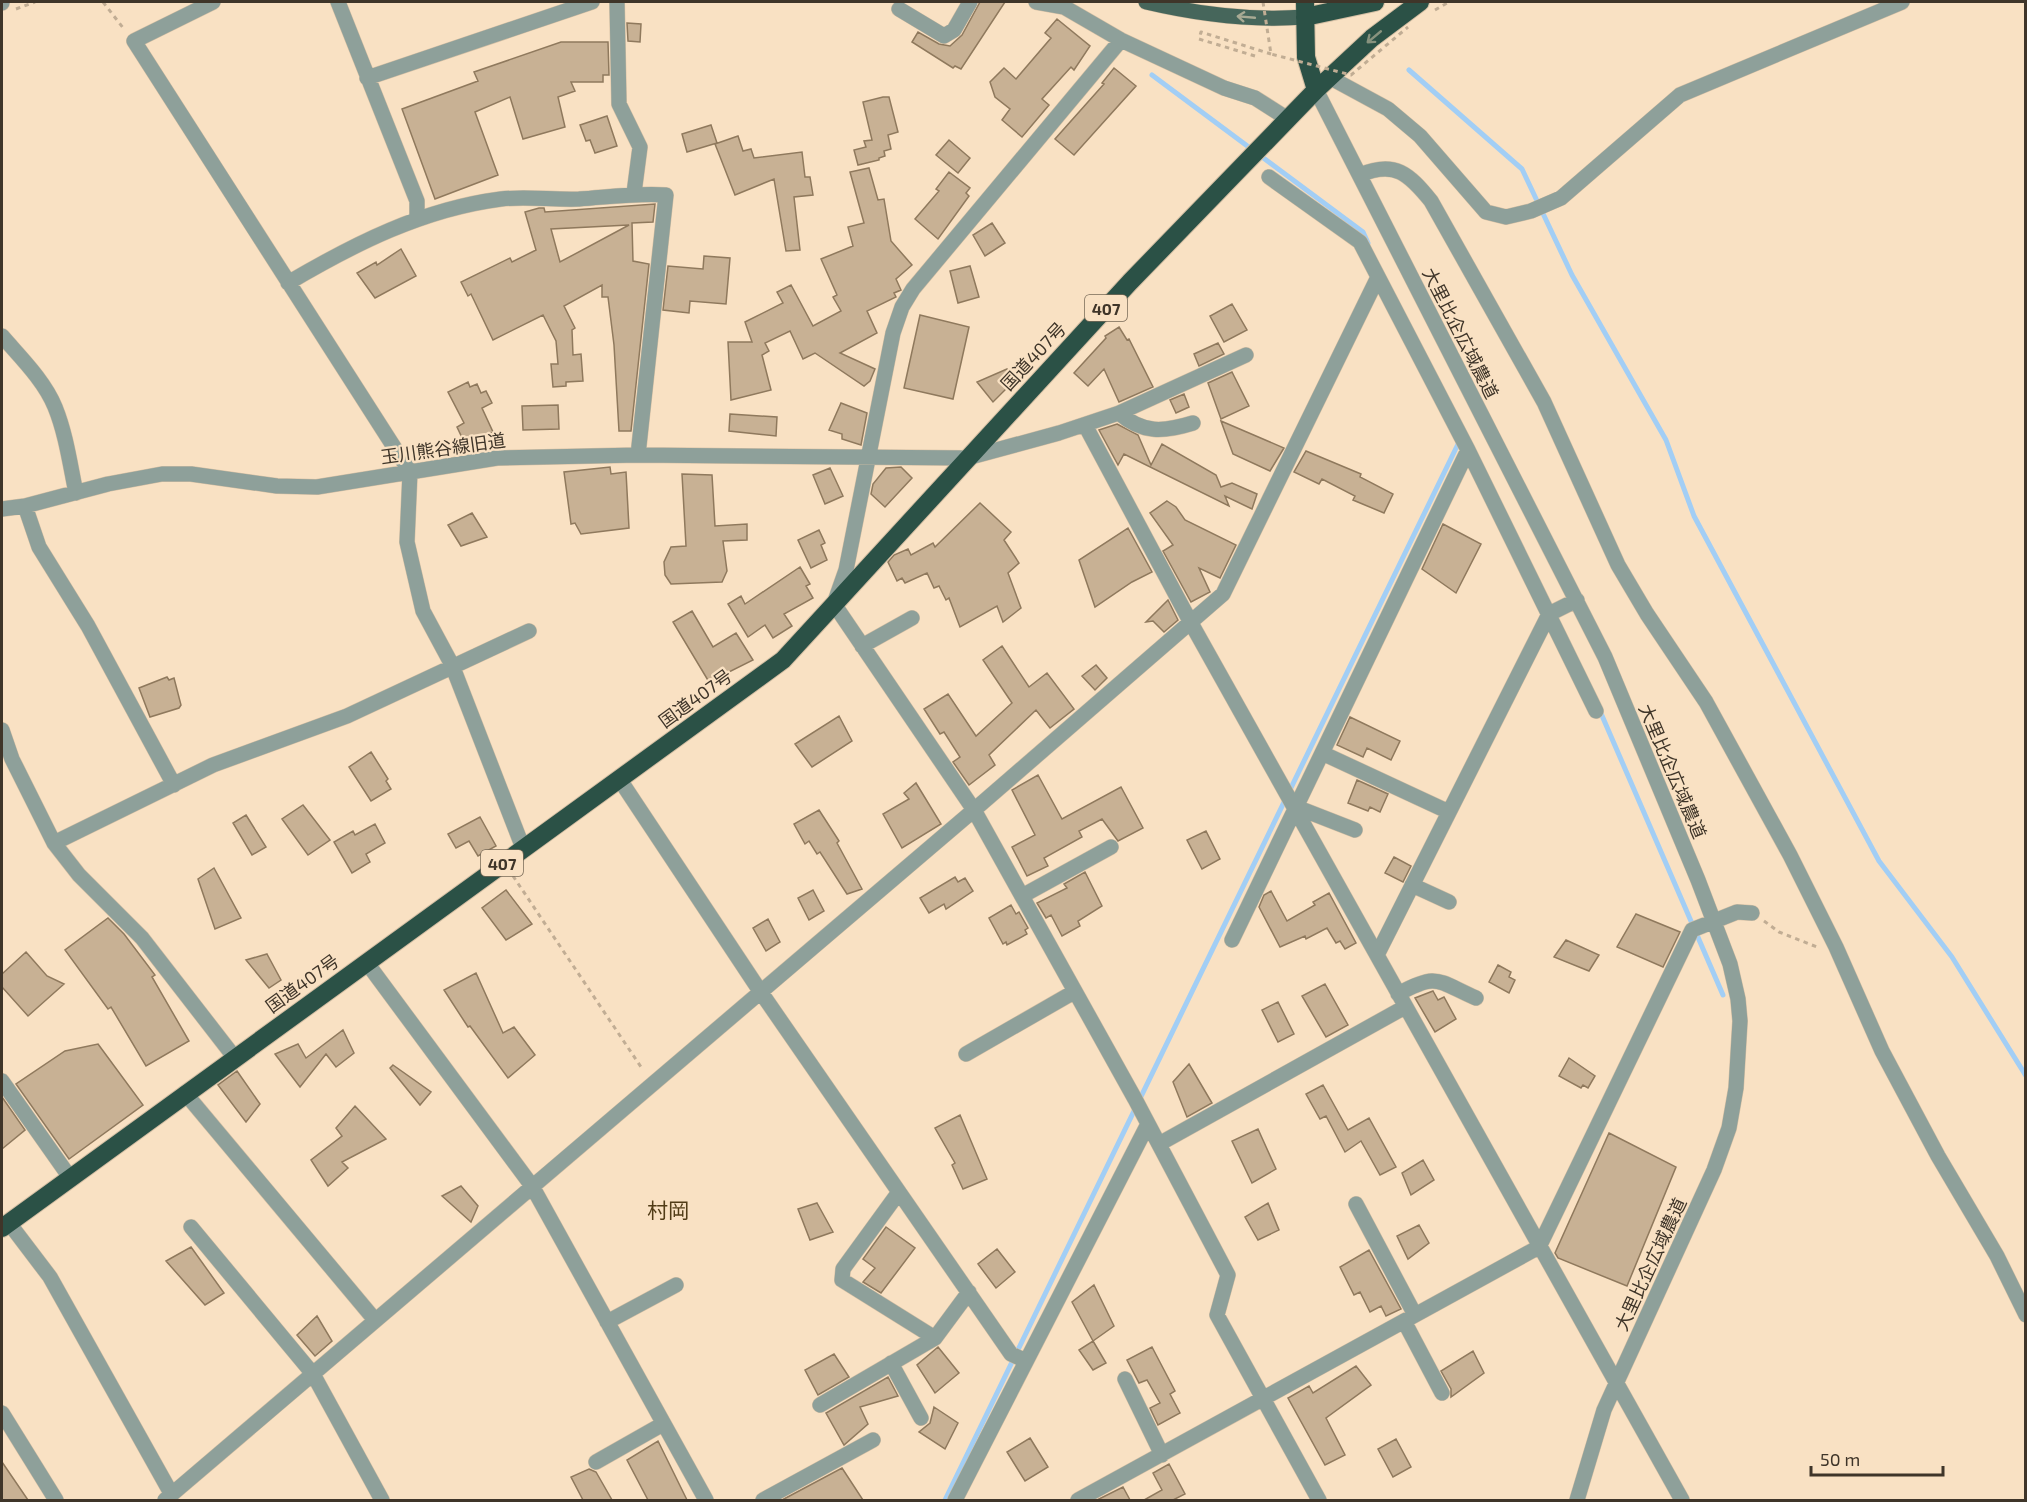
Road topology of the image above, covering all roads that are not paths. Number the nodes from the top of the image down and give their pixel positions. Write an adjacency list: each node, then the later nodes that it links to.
1 (213, 2): 22 (street)
2 (338, 2): 14 (street)
3 (592, 2): 14 (street)
4 (617, 2): 19 (street)
5 (970, 2): 11 (street)
6 (1036, 2): 13 (street)
7 (1146, 2): 12 (main road, one-way to 7)
8 (1375, 2): 12 (highway)
9 (1420, 2): 15 (highway, 国道407号 / 407, one-way to 15)
10 (1902, 2): 15 (street)
11 (899, 9)
12 (1305, 9): 15 (highway)
13 (1121, 40): 16 (street); 30 (street)
14 (367, 78): 20 (street)
15 (1322, 84): 16 (highway, 国道407号 / 407); 17 (street, 大里比企広域農道)
16 (1288, 119): 31 (highway, 国道407号 / 407)
17 (1360, 175): 36 (street, 大里比企広域農道); 85 (street)
18 (1269, 177): 21 (street)
19 (634, 193): 20 (street); 29 (street)
20 (417, 218): 22 (street)
21 (1378, 277): 28 (street); 40 (street)
22 (288, 283): 32 (street)
23 (2, 336): 33 (street)
24 (1246, 355): 25 (street, 玉川熊谷線旧道)
25 (1119, 413): 26 (street); 27 (street, 玉川熊谷線旧道)
26 (1192, 423)
27 (1085, 425): 31 (street, 玉川熊谷線旧道); 40 (street)
28 (1468, 450): 38 (street); 46 (street)
29 (638, 455): 30 (street, 玉川熊谷線旧道); 32 (street, 玉川熊谷線旧道)
30 (870, 458): 31 (street, 玉川熊谷線旧道); 37 (street)
31 (967, 458): 37 (highway, 国道407号 / 407)
32 (410, 472): 33 (street, 玉川熊谷線旧道); 43 (street)
33 (75, 493): 34 (street, 玉川熊谷線旧道)
34 (25, 506): 35 (street, 玉川熊谷線旧道); 50 (street)
35 (2, 509)
36 (1576, 600): 38 (street); 62 (street, 大里比企広域農道)
37 (834, 604): 42 (street); 49 (highway, 国道407号 / 407)
38 (1549, 614): 44 (street); 53 (street)
39 (912, 618): 42 (street)
40 (1191, 623): 51 (street); 52 (street)
41 (529, 631): 43 (street)
42 (862, 646): 52 (street)
43 (452, 665): 50 (street); 57 (street)
44 (1596, 711)
45 (2, 730): 47 (street)
46 (1322, 753): 51 (street); 53 (street)
47 (16, 767): 48 (street); 55 (street)
48 (2, 774)
49 (620, 780): 57 (highway, 国道407号 / 407); 66 (street)
50 (174, 784): 55 (street)
51 (1296, 807): 54 (street); 63 (street); 64 (street)
52 (974, 810): 59 (street); 66 (street)
53 (1449, 812): 58 (street)
54 (1355, 830)
55 (54, 843): 71 (street)
56 (1111, 847): 59 (street)
57 (524, 848): 65 (highway, 国道407号 / 407)
58 (1412, 885): 60 (street); 64 (street)
59 (1022, 896): 67 (street)
60 (1449, 902)
61 (1752, 913): 62 (street)
62 (1714, 922): 82 (street); 94 (street, 大里比企広域農道)
63 (1232, 940)
64 (1377, 955): 69 (street)
65 (367, 963): 71 (highway, 国道407号 / 407); 77 (street)
66 (760, 991): 77 (street); 78 (street)
67 (1074, 992): 70 (street); 74 (street)
68 (1476, 998): 69 (street)
69 (1401, 1000): 75 (street); 82 (street)
70 (966, 1054)
71 (235, 1058): 73 (highway, 国道407号 / 407)
72 (2, 1081): 76 (street)
73 (185, 1094): 76 (highway, 国道407号 / 407); 87 (street)
74 (1148, 1124): 75 (street); 90 (street)
75 (1159, 1144): 96 (street)
76 (71, 1179): 80 (highway, 国道407号 / 407)
77 (532, 1186): 87 (street); 88 (street)
78 (899, 1192): 84 (street); 89 (street)
79 (1356, 1204): 86 (street)
80 (5, 1226): 104 (street)
81 (191, 1227): 92 (street)
82 (1539, 1247): 86 (street); 94 (street)
83 (676, 1285): 88 (street)
84 (969, 1292): 89 (street); 90 (street)
85 (2025, 1315)
86 (1410, 1318): 95 (street); 96 (street)
87 (375, 1320): 92 (street)
88 (607, 1322): 100 (street)
89 (935, 1338): 91 (street)
90 (1019, 1358): 109 (street)
91 (891, 1363): 97 (street); 99 (street)
92 (313, 1374): 104 (street); 106 (street)
93 (1125, 1379): 102 (street)
94 (1616, 1382): 112 (street, 大里比企広域農道); 113 (street)
95 (1442, 1393)
96 (1263, 1399): 102 (street); 111 (street)
97 (819, 1405)
98 (2, 1413): 105 (street)
99 (921, 1418)
100 (663, 1424): 103 (street); 107 (street)
101 (873, 1440): 108 (street)
102 (1161, 1455): 110 (street)
103 (596, 1462)
104 (168, 1498)
105 (56, 1500)
106 (382, 1500)
107 (706, 1500)
108 (763, 1500)
109 (955, 1500)
110 (1078, 1500)
111 (1319, 1500)
112 (1577, 1500)
113 (1682, 1500)

